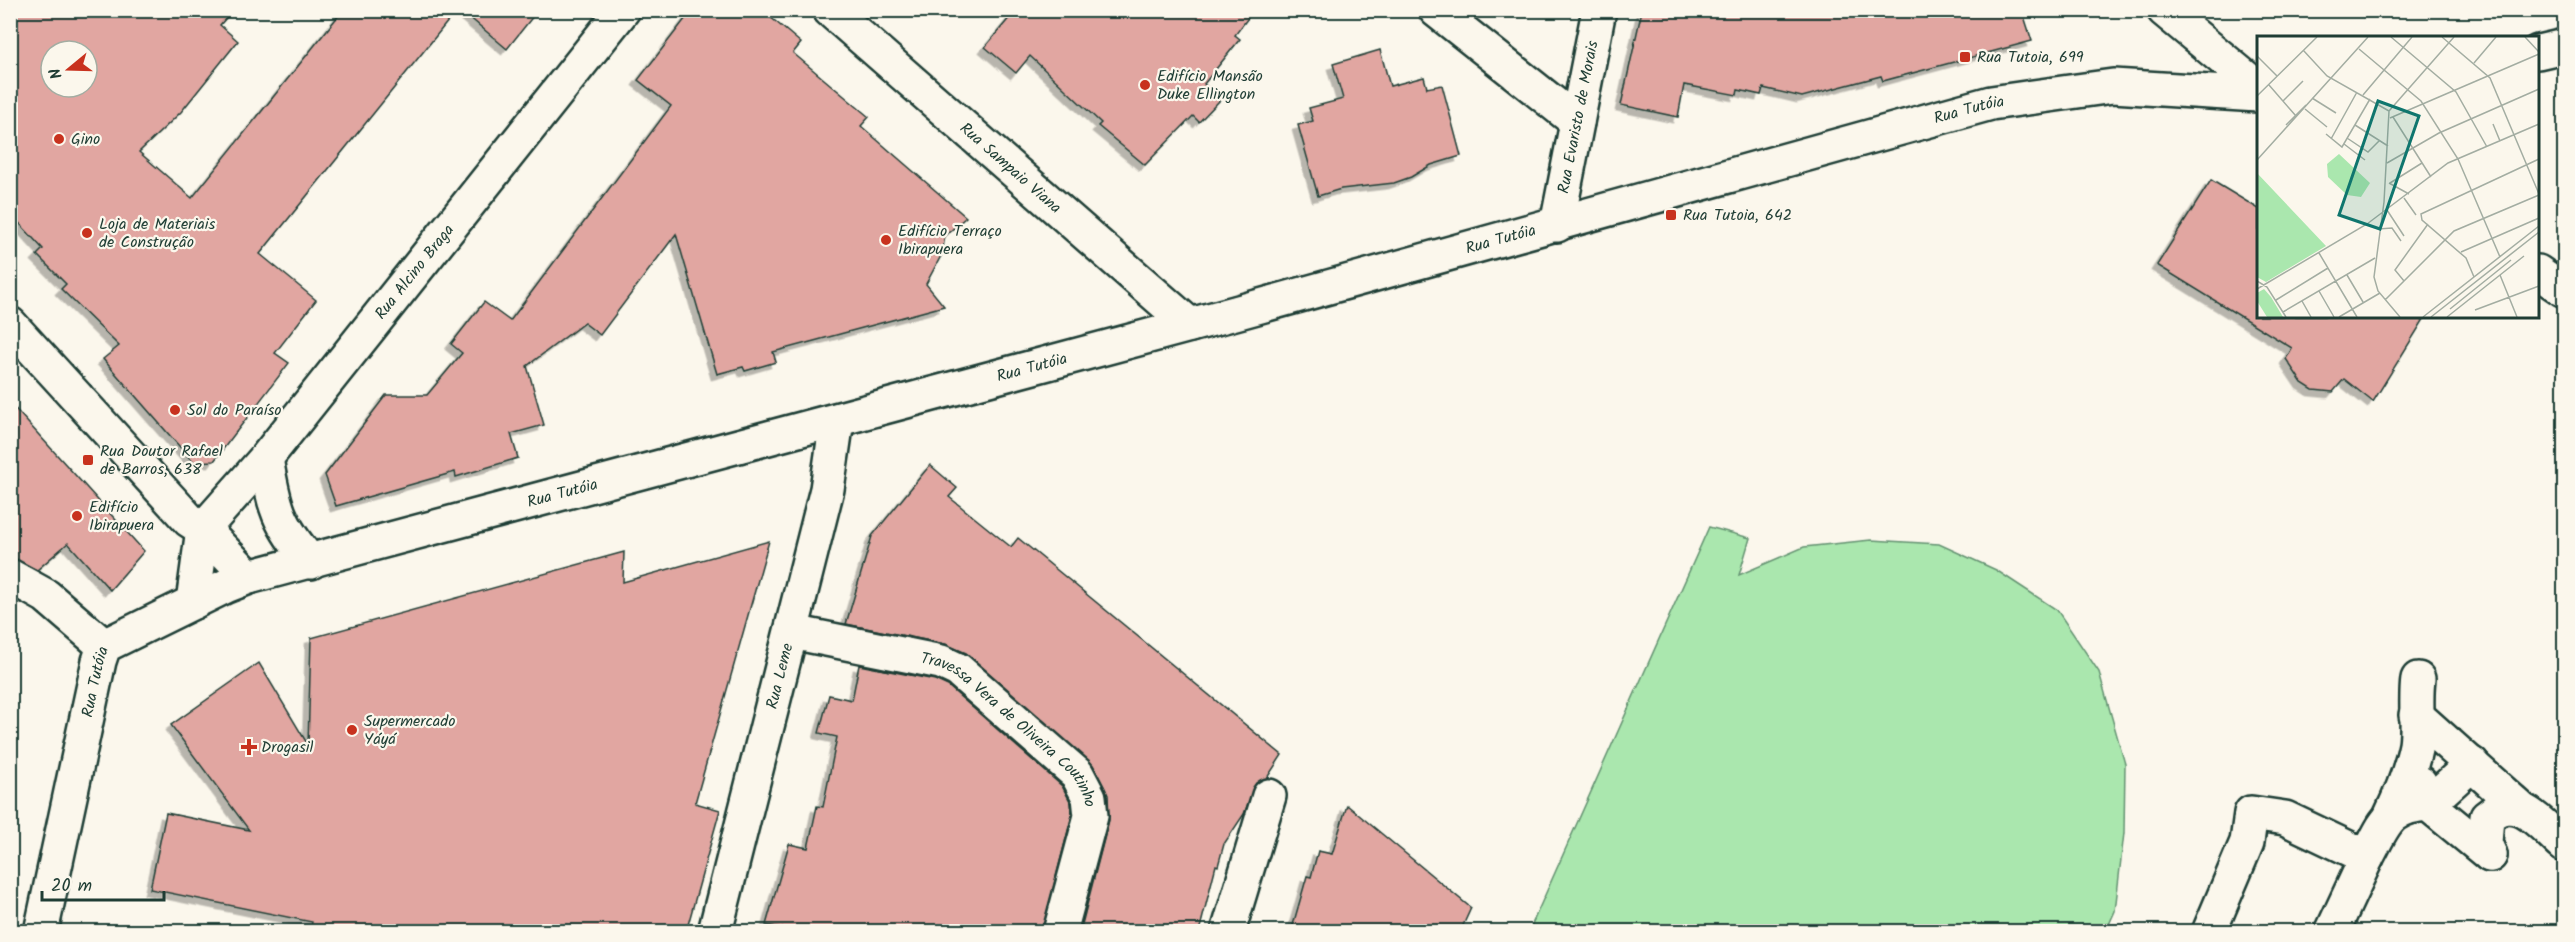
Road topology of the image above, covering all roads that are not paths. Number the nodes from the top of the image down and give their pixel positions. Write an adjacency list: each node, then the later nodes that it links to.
1 (623, 10): 17 (street, Rua Alcino Braga)
2 (830, 10): 15 (street, Rua Sampaio Viana)
3 (1436, 10): 10 (street)
4 (1599, 10): 10 (street, Rua Evaristo de Morais)
5 (2164, 10): 8 (street)
6 (2565, 46): 7 (street)
7 (2539, 52)
8 (2257, 86)
9 (2257, 95): 11 (street, Rua Tutóia)
10 (1577, 122): 11 (street, Rua Evaristo de Morais)
11 (1557, 225): 15 (street, Rua Tutóia)
12 (2539, 273): 13 (street)
13 (2565, 290)
14 (10, 324): 18 (street)
15 (1190, 325): 16 (street, Rua Tutóia)
16 (837, 420): 19 (street, Rua Tutóia); 23 (street, Rua Leme)
17 (266, 458): 18 (street, Rua Alcino Braga); 19 (street)
18 (203, 529): 21 (street); 22 (street)
19 (311, 562): 21 (street, Rua Tutóia)
20 (10, 576): 24 (street)
21 (249, 577): 22 (street, Rua Tutóia)
22 (192, 602): 24 (street, Rua Tutóia)
23 (792, 632): 35 (street, Rua Leme); 36 (street, Travessa Vera de Oliveira Coutinho)
24 (104, 646): 34 (street, Rua Tutóia)
25 (2418, 679): 26 (street)
26 (2416, 729): 27 (street); 29 (street); 31 (street)
27 (2472, 764): 29 (street); 30 (street)
28 (1269, 796): 37 (street)
29 (2428, 804): 30 (street); 31 (street)
30 (2519, 807): 32 (street)
31 (2391, 815): 33 (street)
32 (2565, 844)
33 (2367, 857): 38 (street); 39 (street)
34 (41, 932)
35 (716, 932)
36 (1060, 932)
37 (1228, 932)
38 (2209, 932)
39 (2332, 932)

